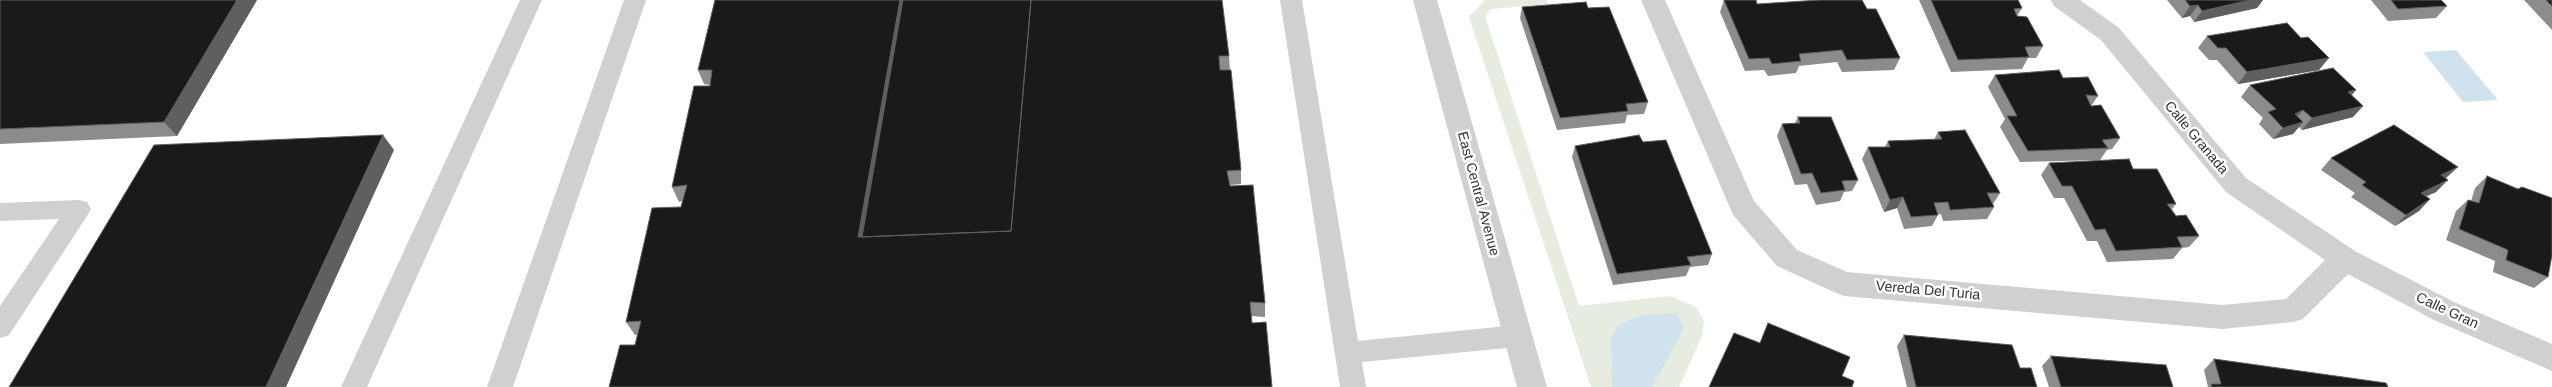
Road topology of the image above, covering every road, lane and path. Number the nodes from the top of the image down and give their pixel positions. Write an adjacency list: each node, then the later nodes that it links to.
1 (531, 0): 13 (lane)
2 (635, 0): 14 (lane)
3 (1291, 0): 11 (lane)
4 (1425, 0): 10 (street, East Central Avenue)
5 (1653, 0): 8 (street, Vereda Del Turia)
6 (2063, 0): 8 (street, Calle Granada)
7 (0, 212): 9 (lane)
8 (2345, 259): 12 (street, Calle Gran)
9 (3, 317)
10 (1517, 336): 11 (lane); 16 (street, East Central Avenue)
11 (1347, 353): 15 (lane)
12 (2552, 358)
13 (354, 387)
14 (500, 387)
15 (1353, 387)
16 (1532, 387)

